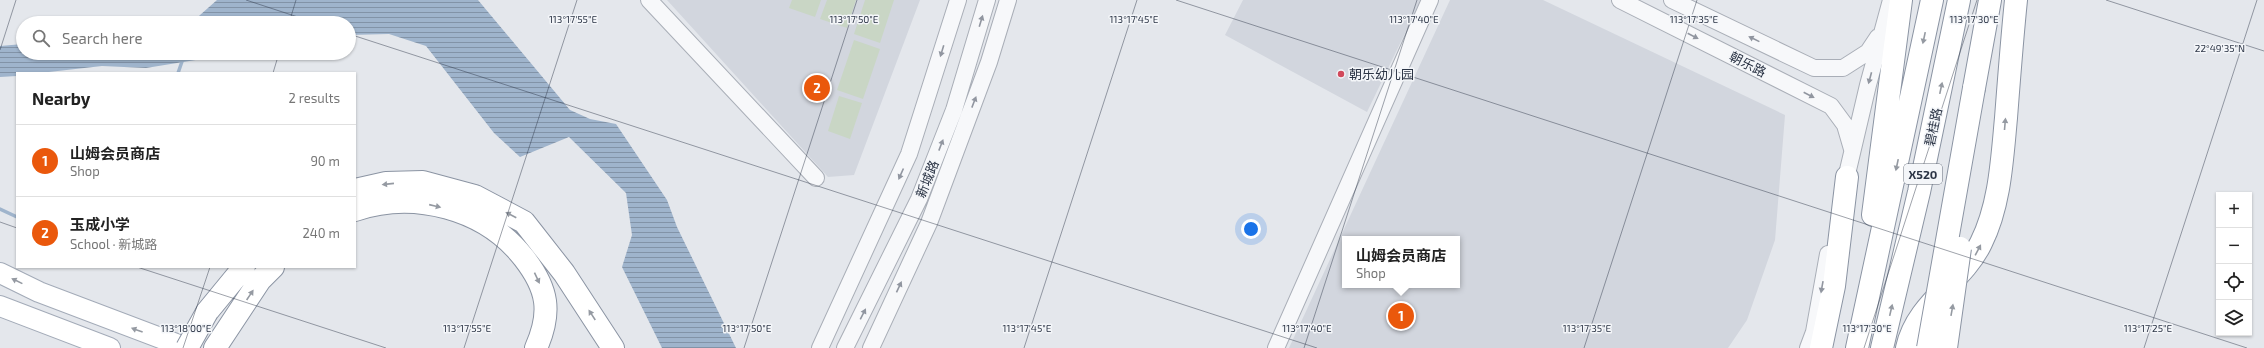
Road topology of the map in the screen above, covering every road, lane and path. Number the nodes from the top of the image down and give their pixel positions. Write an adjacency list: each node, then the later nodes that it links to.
1 (649, 0): 20 (street)
2 (958, 0): 36 (street, 新城路, one-way to 36)
3 (987, 0): 37 (street, 新城路, one-way to 3)
4 (1008, 0): 38 (street, one-way to 4)
5 (1430, 0): 39 (street)
6 (1620, 0): 16 (street, 朝乐路, one-way to 16)
7 (1672, 0): 15 (street, 朝乐路, one-way to 7)
8 (1891, 0): 14 (street)
9 (1901, 0): 22 (highway)
10 (1932, 0): 29 (highway, X520, one-way to 29)
11 (1959, 0): 44 (highway, 碧桂路 / X520, one-way to 11)
12 (1990, 0): 17 (highway)
13 (2016, 0): 45 (highway, one-way to 13)
14 (1882, 31): 15 (street, 朝乐路); 18 (street, one-way to 18)
15 (1774, 49): 16 (street)
16 (1764, 72): 18 (street, 朝乐路, one-way to 18)
17 (1978, 88): 46 (highway, bridge); 47 (highway, one-way to 17, bridge)
18 (1853, 150): 19 (street)
19 (1847, 177): 40 (street, one-way to 40); 41 (highway)
20 (816, 178)
21 (356, 190): 35 (highway, one-way to 21)
22 (1875, 198): 29 (highway); 42 (highway)
23 (356, 210): 34 (highway, one-way to 34)
24 (243, 268): 32 (highway, bridge)
25 (272, 268): 33 (highway, one-way to 25)
26 (0, 273): 32 (main road, one-way to 26)
27 (0, 306): 31 (main road)
28 (0, 310): 30 (main road)
29 (1864, 318): 43 (highway, X520)
30 (81, 348)
31 (110, 348)
32 (187, 348)
33 (215, 348)
34 (536, 348)
35 (613, 348)
36 (820, 348)
37 (845, 348)
38 (871, 348)
39 (1276, 348)
40 (1808, 348)
41 (1821, 348)
42 (1842, 348)
43 (1857, 348)
44 (1882, 348)
45 (1907, 348)
46 (1928, 348)
47 (1946, 348)

